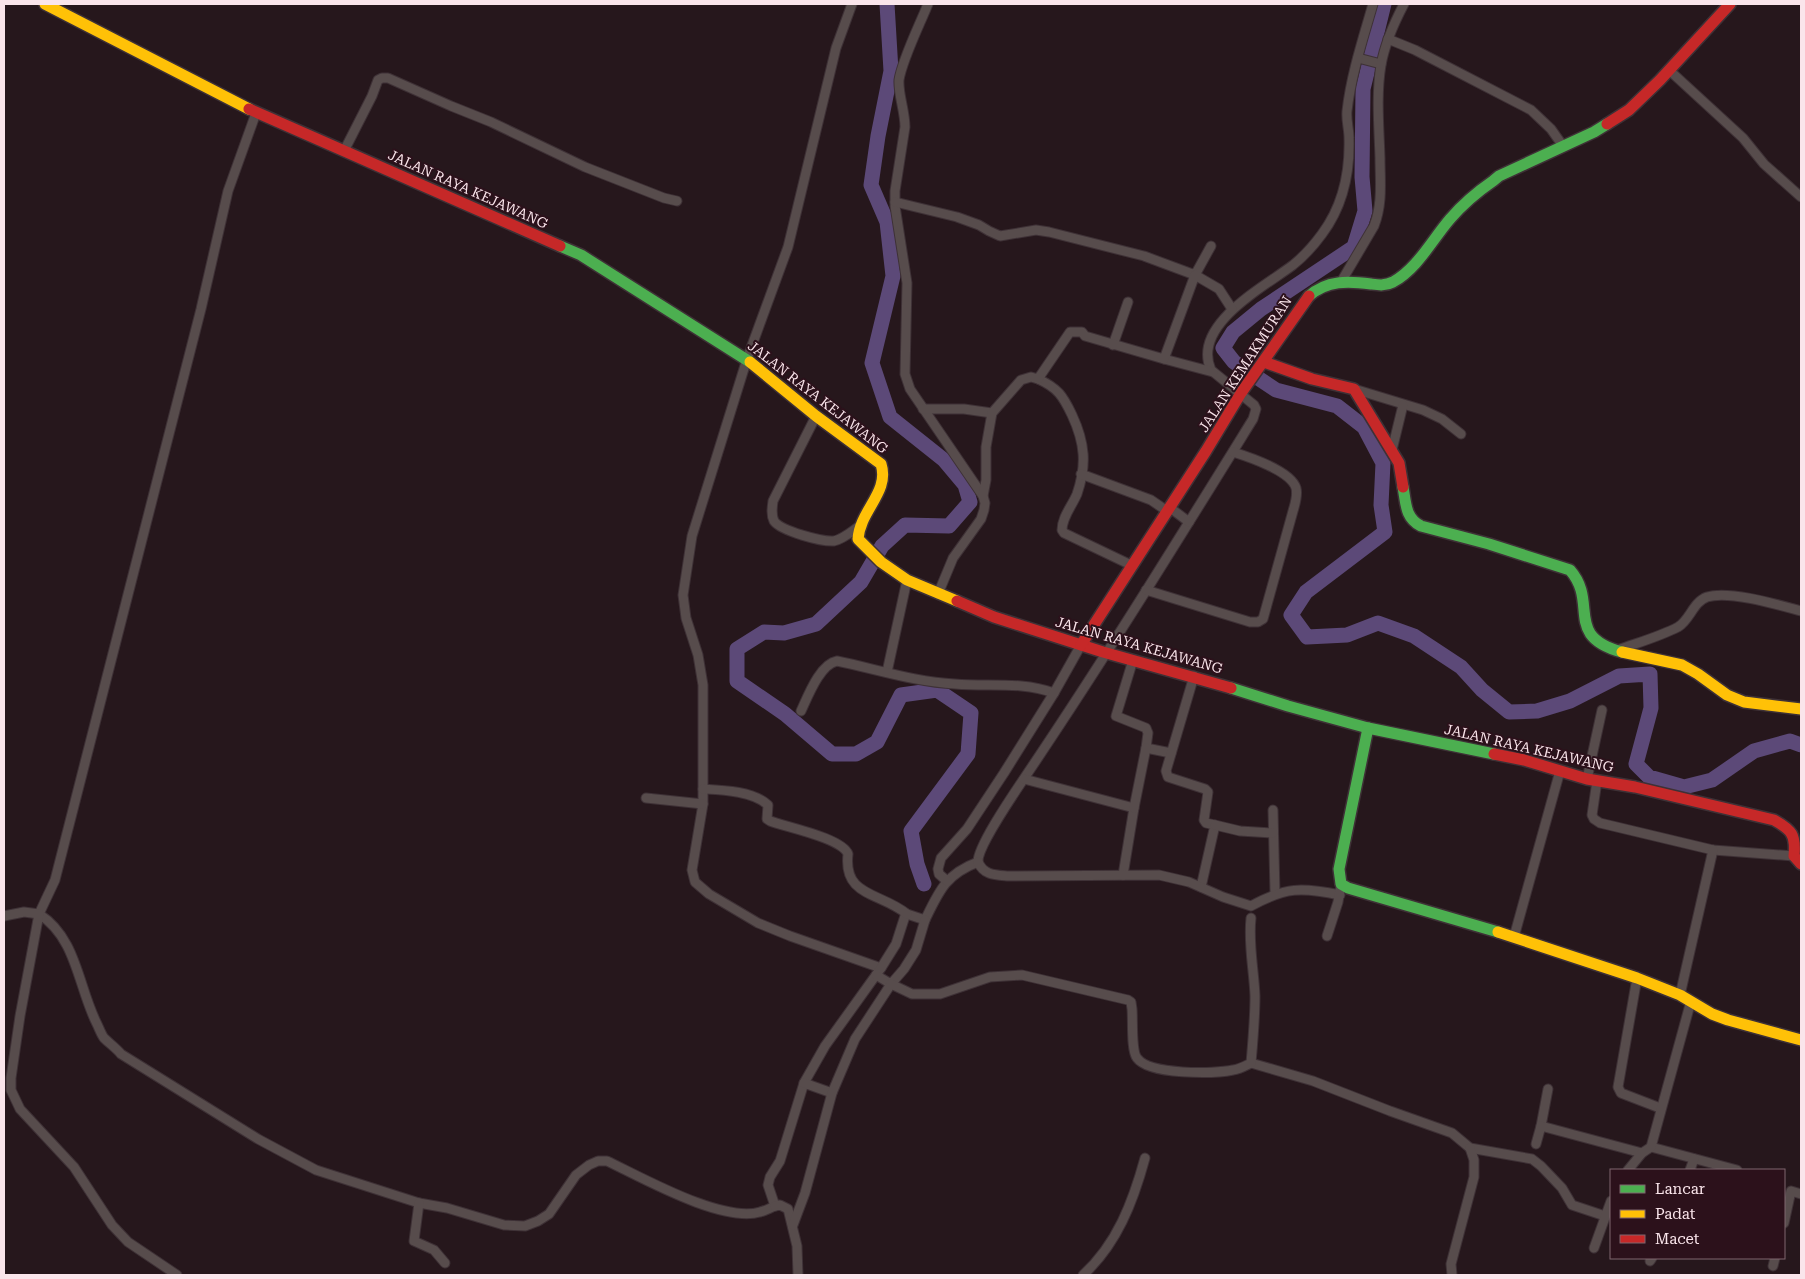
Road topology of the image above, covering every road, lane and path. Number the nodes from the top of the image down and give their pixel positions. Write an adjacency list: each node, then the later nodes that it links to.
1 (45, 4): 11 (street, JALAN RAYA KEJAWANG)
2 (852, 4): 23 (street)
3 (928, 4): 16 (street)
4 (1373, 4): 8 (street)
5 (1404, 4): 7 (street)
6 (1730, 4): 10 (street, JALAN KEMAKMURAN)
7 (1388, 39): 9 (street); 12 (street)
8 (1361, 58): 9 (street); 21 (street)
9 (1378, 63): 19 (street)
10 (1669, 70): 12 (street, JALAN KEMAKMURAN); 14 (street)
11 (256, 113): 13 (street, JALAN RAYA KEJAWANG); 78 (street)
12 (1563, 146): 19 (street, JALAN KEMAKMURAN)
13 (344, 151): 15 (street); 23 (street, JALAN RAYA KEJAWANG)
14 (1801, 197)
15 (677, 201)
16 (895, 202): 18 (street); 31 (street)
17 (1211, 246): 18 (street)
18 (1195, 275): 21 (street); 24 (street)
19 (1341, 282): 25 (street, JALAN KEMAKMURAN)
20 (1128, 302): 22 (street)
21 (1232, 309): 26 (street)
22 (1113, 345): 24 (street); 27 (street)
23 (747, 359): 33 (street, JALAN RAYA KEJAWANG); 63 (street)
24 (1164, 359): 26 (street)
25 (1261, 366): 28 (street); 29 (street, JALAN KEMAKMURAN)
26 (1213, 372): 29 (street)
27 (1038, 379): 32 (street); 37 (street)
28 (1354, 390): 30 (street); 35 (street)
29 (1241, 393): 36 (street); 39 (street, JALAN KEMAKMURAN)
30 (1403, 405): 34 (street); 35 (street)
31 (923, 409): 32 (street); 38 (street)
32 (992, 413): 38 (street)
33 (816, 416): 41 (street, JALAN RAYA KEJAWANG); 41 (street)
34 (1461, 434)
35 (1392, 450): 48 (street)
36 (1233, 452): 40 (street); 44 (street)
37 (1081, 474): 39 (street); 42 (street)
38 (984, 496): 45 (street)
39 (1169, 509): 40 (street); 42 (street, JALAN KEMAKMURAN)
40 (1187, 521): 44 (street)
41 (858, 527): 43 (street, JALAN RAYA KEJAWANG)
42 (1131, 565): 47 (street, JALAN KEMAKMURAN)
43 (907, 580): 45 (street, JALAN RAYA KEJAWANG); 51 (street)
44 (1146, 590): 49 (street)
45 (938, 594): 47 (street, JALAN RAYA KEJAWANG)
46 (1801, 610): 48 (street)
47 (1082, 645): 49 (street, JALAN RAYA KEJAWANG); 53 (street)
48 (1618, 650): 54 (street)
49 (1105, 652): 50 (street, JALAN RAYA KEJAWANG); 61 (street)
50 (1132, 660): 52 (street, JALAN RAYA KEJAWANG); 58 (street)
51 (887, 672): 53 (street); 56 (street)
52 (1194, 676): 57 (street, JALAN RAYA KEJAWANG); 59 (street)
53 (1054, 694): 74 (street)
54 (1801, 709)
55 (1602, 710): 62 (street)
56 (801, 711)
57 (1368, 728): 60 (street, JALAN RAYA KEJAWANG); 76 (street)
58 (1146, 748): 59 (street); 66 (street)
59 (1171, 753): 68 (street)
60 (1560, 772): 62 (street, JALAN RAYA KEJAWANG); 84 (street)
61 (1024, 779): 66 (street); 72 (street)
62 (1592, 780): 70 (street); 71 (street, JALAN RAYA KEJAWANG)
63 (703, 788): 65 (street); 79 (street)
64 (646, 798): 65 (street)
65 (700, 804): 85 (street)
66 (1134, 808): 73 (street)
67 (1273, 810): 69 (street)
68 (1215, 825): 69 (street); 75 (street)
69 (1273, 833): 77 (street)
70 (1713, 850): 71 (street); 87 (street)
71 (1798, 860)
72 (978, 862): 73 (street); 74 (street)
73 (1123, 875): 75 (street)
74 (946, 882): 82 (street)
75 (1201, 887): 77 (street)
76 (1340, 890): 77 (street); 83 (street); 84 (street)
77 (1275, 893)
78 (39, 914): 80 (street); 108 (street); 115 (street)
79 (907, 914): 82 (street); 85 (street)
80 (4, 916)
81 (1251, 918): 90 (street)
82 (925, 920): 85 (street)
83 (1327, 936)
84 (1514, 937): 86 (street)
85 (884, 978): 90 (street); 91 (street); 93 (street)
86 (1637, 978): 87 (street); 94 (street)
87 (1680, 995): 88 (street)
88 (1692, 1001): 89 (street); 94 (street)
89 (1801, 1040)
90 (1251, 1063): 98 (street)
91 (807, 1084): 93 (street); 107 (street)
92 (1548, 1089): 95 (street)
93 (828, 1092): 112 (street)
94 (1660, 1108): 97 (street)
95 (1541, 1126): 96 (street); 99 (street)
96 (1536, 1144)
97 (1651, 1147): 99 (street); 101 (street)
98 (1470, 1148): 111 (street); 118 (street)
99 (1642, 1153): 102 (street)
100 (1145, 1158): 117 (street)
101 (1694, 1159): 103 (street); 104 (street)
102 (1629, 1169)
103 (1690, 1169)
104 (1733, 1169)
105 (1787, 1189): 106 (street); 110 (street)
106 (1801, 1194)
107 (774, 1202): 108 (street); 112 (street)
108 (419, 1203): 114 (street)
109 (1610, 1203): 111 (street)
110 (1785, 1212)
111 (1604, 1216): 113 (street)
112 (793, 1225): 116 (street)
113 (1594, 1248)
114 (445, 1263)
115 (178, 1275)
116 (798, 1275)
117 (1083, 1275)
118 (1452, 1275)

